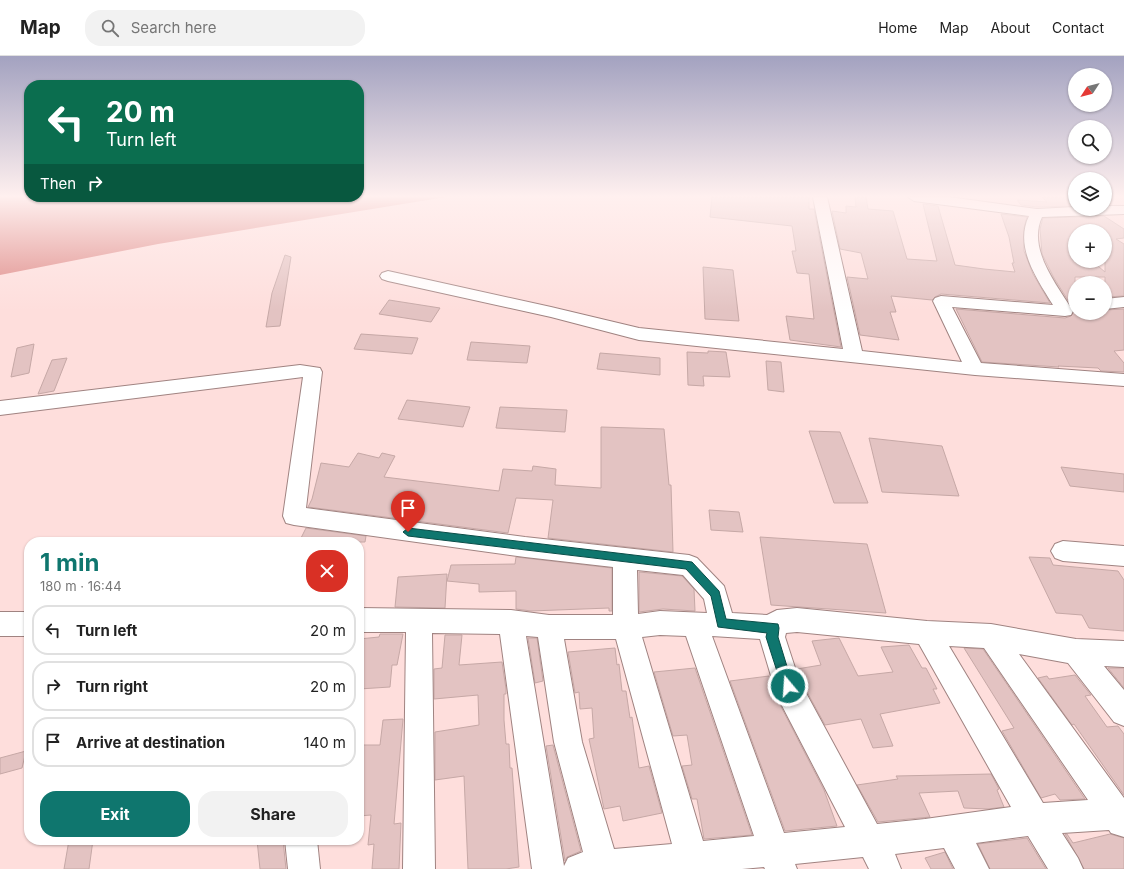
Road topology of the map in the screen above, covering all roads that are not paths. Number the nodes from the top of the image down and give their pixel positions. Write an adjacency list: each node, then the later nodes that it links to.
1 (828, 235): 8 (street)
2 (1031, 235): 6 (street)
3 (388, 276): 8 (street)
4 (1124, 302): 5 (street)
5 (1112, 303)
6 (1068, 307)
7 (1068, 310): 9 (street)
8 (854, 357): 9 (street)
9 (975, 369): 10 (street)
10 (1124, 380)
11 (0, 408): 14 (street)
12 (1063, 551): 13 (street)
13 (1124, 556)
14 (625, 558): 20 (street); 22 (street)
15 (364, 620): 16 (street)
16 (419, 622): 17 (street); 38 (street)
17 (511, 622): 21 (street); 39 (street)
18 (0, 624): 19 (street)
19 (24, 624)
20 (708, 624): 22 (street); 23 (street); 34 (street)
21 (549, 627): 22 (street); 36 (street)
22 (626, 627): 35 (street)
23 (774, 628): 24 (street); 32 (street)
24 (927, 633): 25 (street); 30 (street)
25 (991, 636): 26 (street); 29 (street)
26 (1076, 652): 27 (street); 28 (street)
27 (1124, 654)
28 (1124, 712)
29 (1121, 817): 30 (street)
30 (1036, 819): 31 (street); 42 (street)
31 (952, 831): 32 (street); 41 (street)
32 (869, 841): 34 (street); 40 (street)
33 (302, 845): 37 (street)
34 (777, 859): 35 (street)
35 (694, 864): 36 (street)
36 (595, 868)
37 (304, 869)
38 (419, 869)
39 (548, 869)
40 (885, 869)
41 (973, 869)
42 (1067, 869)

